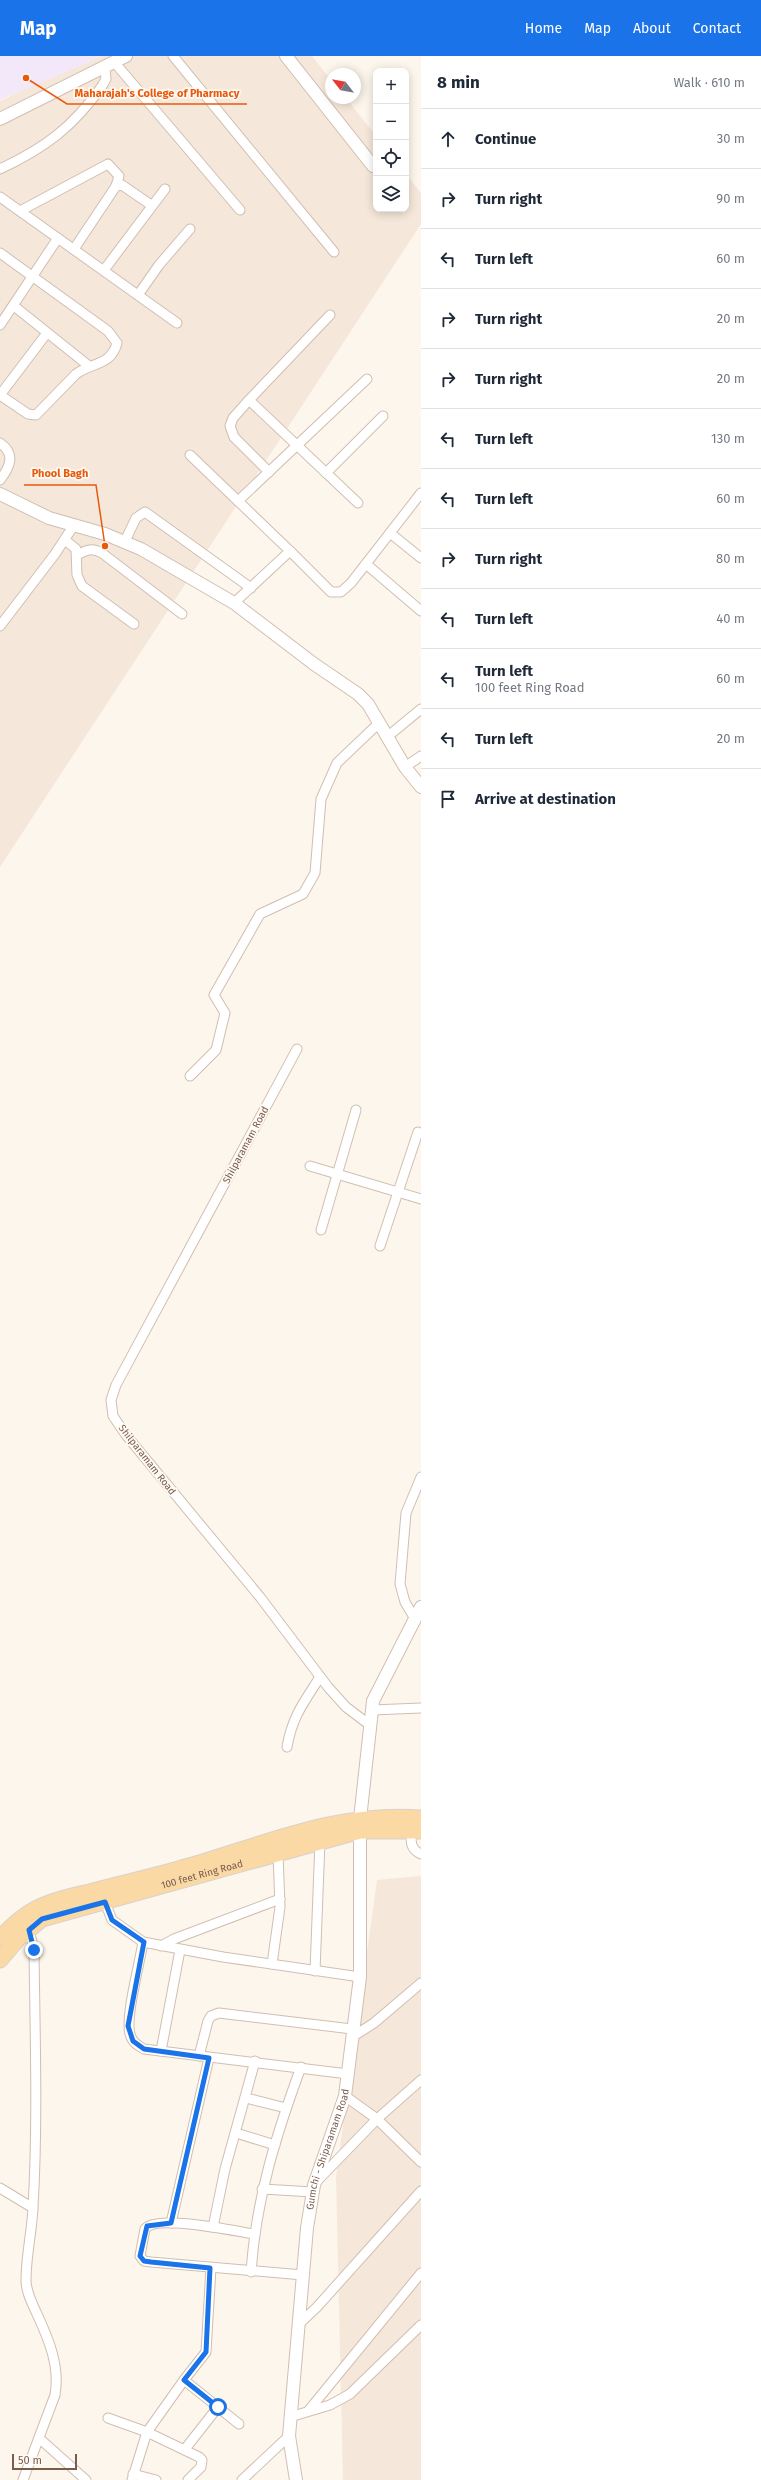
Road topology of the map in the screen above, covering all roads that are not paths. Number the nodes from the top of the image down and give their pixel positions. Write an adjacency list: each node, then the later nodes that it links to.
1 (126, 56): 4 (street)
2 (173, 56): 17 (street)
3 (286, 56): 6 (street)
4 (110, 65): 5 (street); 7 (street); 12 (street)
5 (0, 119)
6 (373, 165)
7 (0, 169)
8 (116, 186): 11 (street); 13 (street); 16 (street)
9 (165, 189): 11 (street)
10 (0, 197): 13 (street)
11 (151, 205): 19 (street)
12 (240, 210)
13 (20, 211): 15 (street)
14 (190, 229): 21 (street)
15 (58, 238): 16 (street); 20 (street)
16 (74, 249): 19 (street)
17 (334, 252)
18 (0, 253): 20 (street)
19 (104, 270): 21 (street)
20 (33, 277): 22 (street); 27 (street)
21 (138, 295): 24 (street)
22 (14, 306): 25 (street); 26 (street)
23 (330, 315): 30 (street)
24 (178, 323)
25 (0, 325)
26 (46, 333): 27 (street); 29 (street)
27 (89, 366): 29 (street)
28 (367, 379): 33 (street)
29 (0, 395)
30 (249, 400): 33 (street); 35 (street)
31 (383, 416): 36 (street)
32 (0, 443): 37 (street)
33 (297, 445): 35 (street); 36 (street)
34 (190, 455): 40 (street)
35 (269, 472): 40 (street)
36 (326, 472): 41 (street)
37 (0, 480)
38 (0, 494): 42 (street)
39 (420, 498): 43 (street)
40 (238, 501): 46 (street)
41 (358, 503)
42 (74, 525): 44 (street); 45 (street)
43 (390, 533): 48 (street); 49 (street)
44 (65, 540): 47 (street); 55 (street)
45 (125, 541): 50 (street); 51 (street)
46 (290, 551): 49 (street); 50 (street)
47 (78, 555): 53 (street); 54 (street)
48 (421, 558)
49 (366, 564): 52 (street)
50 (251, 588): 51 (street)
51 (234, 603): 57 (street)
52 (421, 611)
53 (182, 614)
54 (134, 624)
55 (0, 626)
56 (421, 708): 58 (street)
57 (379, 723): 58 (street); 63 (street)
58 (387, 737): 60 (street)
59 (421, 756): 60 (street)
60 (405, 767): 61 (street)
61 (421, 787)
62 (298, 1049): 75 (street, Shilparamam Road)
63 (190, 1076)
64 (356, 1110): 67 (street)
65 (418, 1132): 68 (street)
66 (310, 1166): 67 (street)
67 (338, 1174): 68 (street); 70 (street)
68 (399, 1193): 69 (street); 71 (street)
69 (421, 1199)
70 (321, 1230)
71 (380, 1246)
72 (421, 1477): 74 (street)
73 (421, 1608): 74 (street, Gumchi - Shiparamam Road)
74 (415, 1619): 77 (street, Gumchi - Shiparamam Road)
75 (320, 1677): 78 (street, Shilparamam Road); 79 (street)
76 (421, 1708): 77 (street)
77 (372, 1710): 78 (street, Gumchi - Shiparamam Road)
78 (370, 1726): 81 (street, Gumchi - Shiparamam Road)
79 (287, 1747)
80 (421, 1818): 81 (main road, 100 feet Ring Road)
81 (360, 1825): 82 (main road, 100 feet Ring Road); 83 (main road, 100 feet Ring Road); 89 (main road, 100 feet Ring Road); 96 (street, Gumchi - Shiparamam Road)
82 (416, 1831): 85 (street)
83 (320, 1841): 84 (main road, 100 feet Ring Road); 95 (street)
84 (278, 1853): 86 (street); 87 (main road, 100 feet Ring Road)
85 (421, 1854)
86 (280, 1898): 91 (street); 94 (street)
87 (105, 1902): 88 (main road, 100 feet Ring Road); 90 (street)
88 (29, 1930): 93 (main road, 100 feet Ring Road); 117 (street)
89 (0, 1938)
90 (144, 1942): 91 (street); 99 (street)
91 (161, 1946): 92 (street)
92 (180, 1950): 94 (street); 99 (street)
93 (0, 1960)
94 (272, 1964): 95 (street)
95 (315, 1971): 96 (street)
96 (360, 1977): 98 (street, Gumchi - Shiparamam Road)
97 (421, 1983): 98 (street)
98 (352, 2033): 100 (street); 104 (street, Gumchi - Shiparamam Road)
99 (161, 2051): 100 (street)
100 (198, 2056): 101 (street)
101 (209, 2058): 102 (street); 118 (street)
102 (255, 2062): 103 (street); 107 (street)
103 (301, 2067): 104 (street); 108 (street)
104 (348, 2074): 106 (street, Gumchi - Shiparamam Road)
105 (421, 2080): 109 (street)
106 (345, 2096): 109 (street); 114 (street, Gumchi - Shiparamam Road)
107 (246, 2098): 108 (street); 110 (street)
108 (286, 2108): 111 (street)
109 (377, 2119): 112 (street); 114 (street)
110 (236, 2133): 111 (street); 119 (street)
111 (275, 2145): 115 (street)
112 (421, 2162)
113 (0, 2188): 117 (street)
114 (314, 2188): 115 (street); 124 (street, Gumchi - Shiparamam Road)
115 (262, 2189): 120 (street)
116 (421, 2191): 125 (street)
117 (33, 2208): 135 (street)
118 (171, 2223): 119 (street); 121 (street)
119 (213, 2227): 120 (street)
120 (254, 2234): 122 (street)
121 (210, 2268): 122 (street); 127 (street)
122 (251, 2272): 124 (street)
123 (421, 2274): 129 (street)
124 (303, 2275): 125 (street, Gumchi - Shiparamam Road)
125 (299, 2324): 130 (street, Gumchi - Shiparamam Road)
126 (421, 2325): 129 (street)
127 (184, 2380): 128 (street); 133 (street)
128 (218, 2407): 132 (street); 136 (street)
129 (309, 2410): 130 (street)
130 (290, 2416): 134 (street, Gumchi - Shiparamam Road)
131 (108, 2418): 133 (street)
132 (239, 2424)
133 (147, 2432): 136 (street); 137 (street)
134 (289, 2436): 142 (street); 143 (street, Gumchi - Shiparamam Road)
135 (39, 2438): 138 (street); 139 (street)
136 (185, 2449): 141 (street)
137 (132, 2477): 140 (street)
138 (23, 2480)
139 (86, 2480)
140 (156, 2480)
141 (188, 2480)
142 (242, 2480)
143 (296, 2480)

